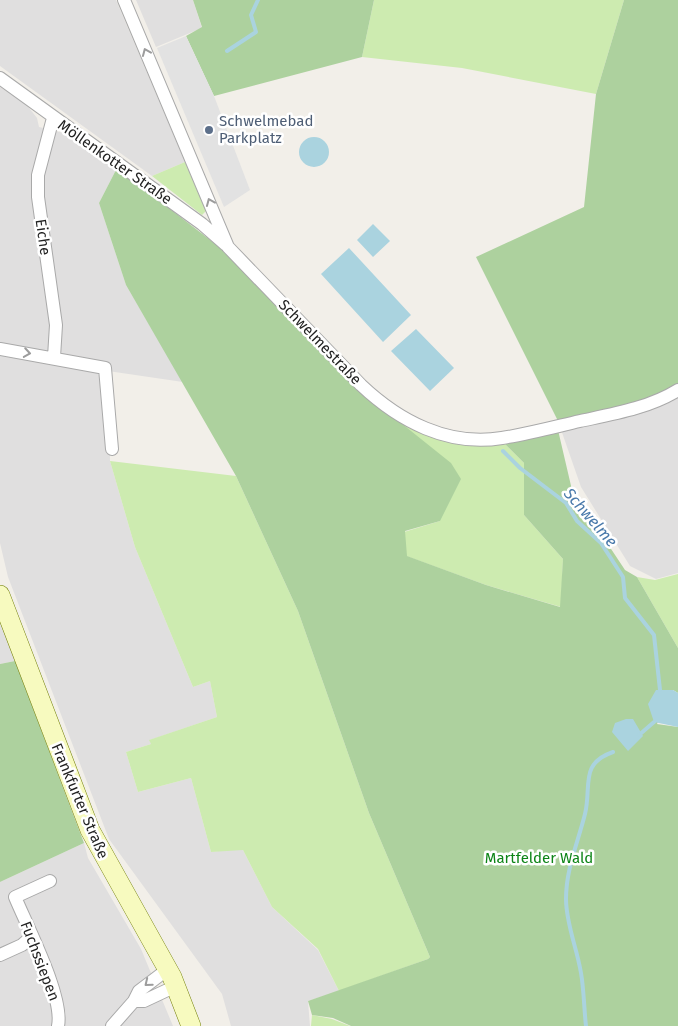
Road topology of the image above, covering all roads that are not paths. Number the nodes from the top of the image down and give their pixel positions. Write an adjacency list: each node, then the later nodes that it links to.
1 (124, 0): 4 (street, Schwelmestraße, one-way to 1)
2 (0, 78): 3 (street, Möllenkotter Straße)
3 (53, 118): 4 (street, Möllenkotter Straße); 6 (street, Eiche)
4 (228, 247): 7 (street, Schwelmestraße)
5 (0, 349): 6 (street, one-way to 6)
6 (54, 357): 8 (street)
7 (678, 390)
8 (112, 449)
9 (0, 595): 13 (main road, Frankfurter Straße)
10 (50, 881): 11 (street, Fuchssiepen)
11 (31, 937): 12 (street); 16 (street, Fuchssiepen)
12 (0, 955)
13 (168, 969): 14 (main road, Frankfurter Straße); 15 (street, one-way to 15)
14 (176, 986): 15 (street); 18 (main road, Frankfurter Straße)
15 (134, 1002): 17 (street)
16 (58, 1026)
17 (112, 1026)
18 (191, 1026)

